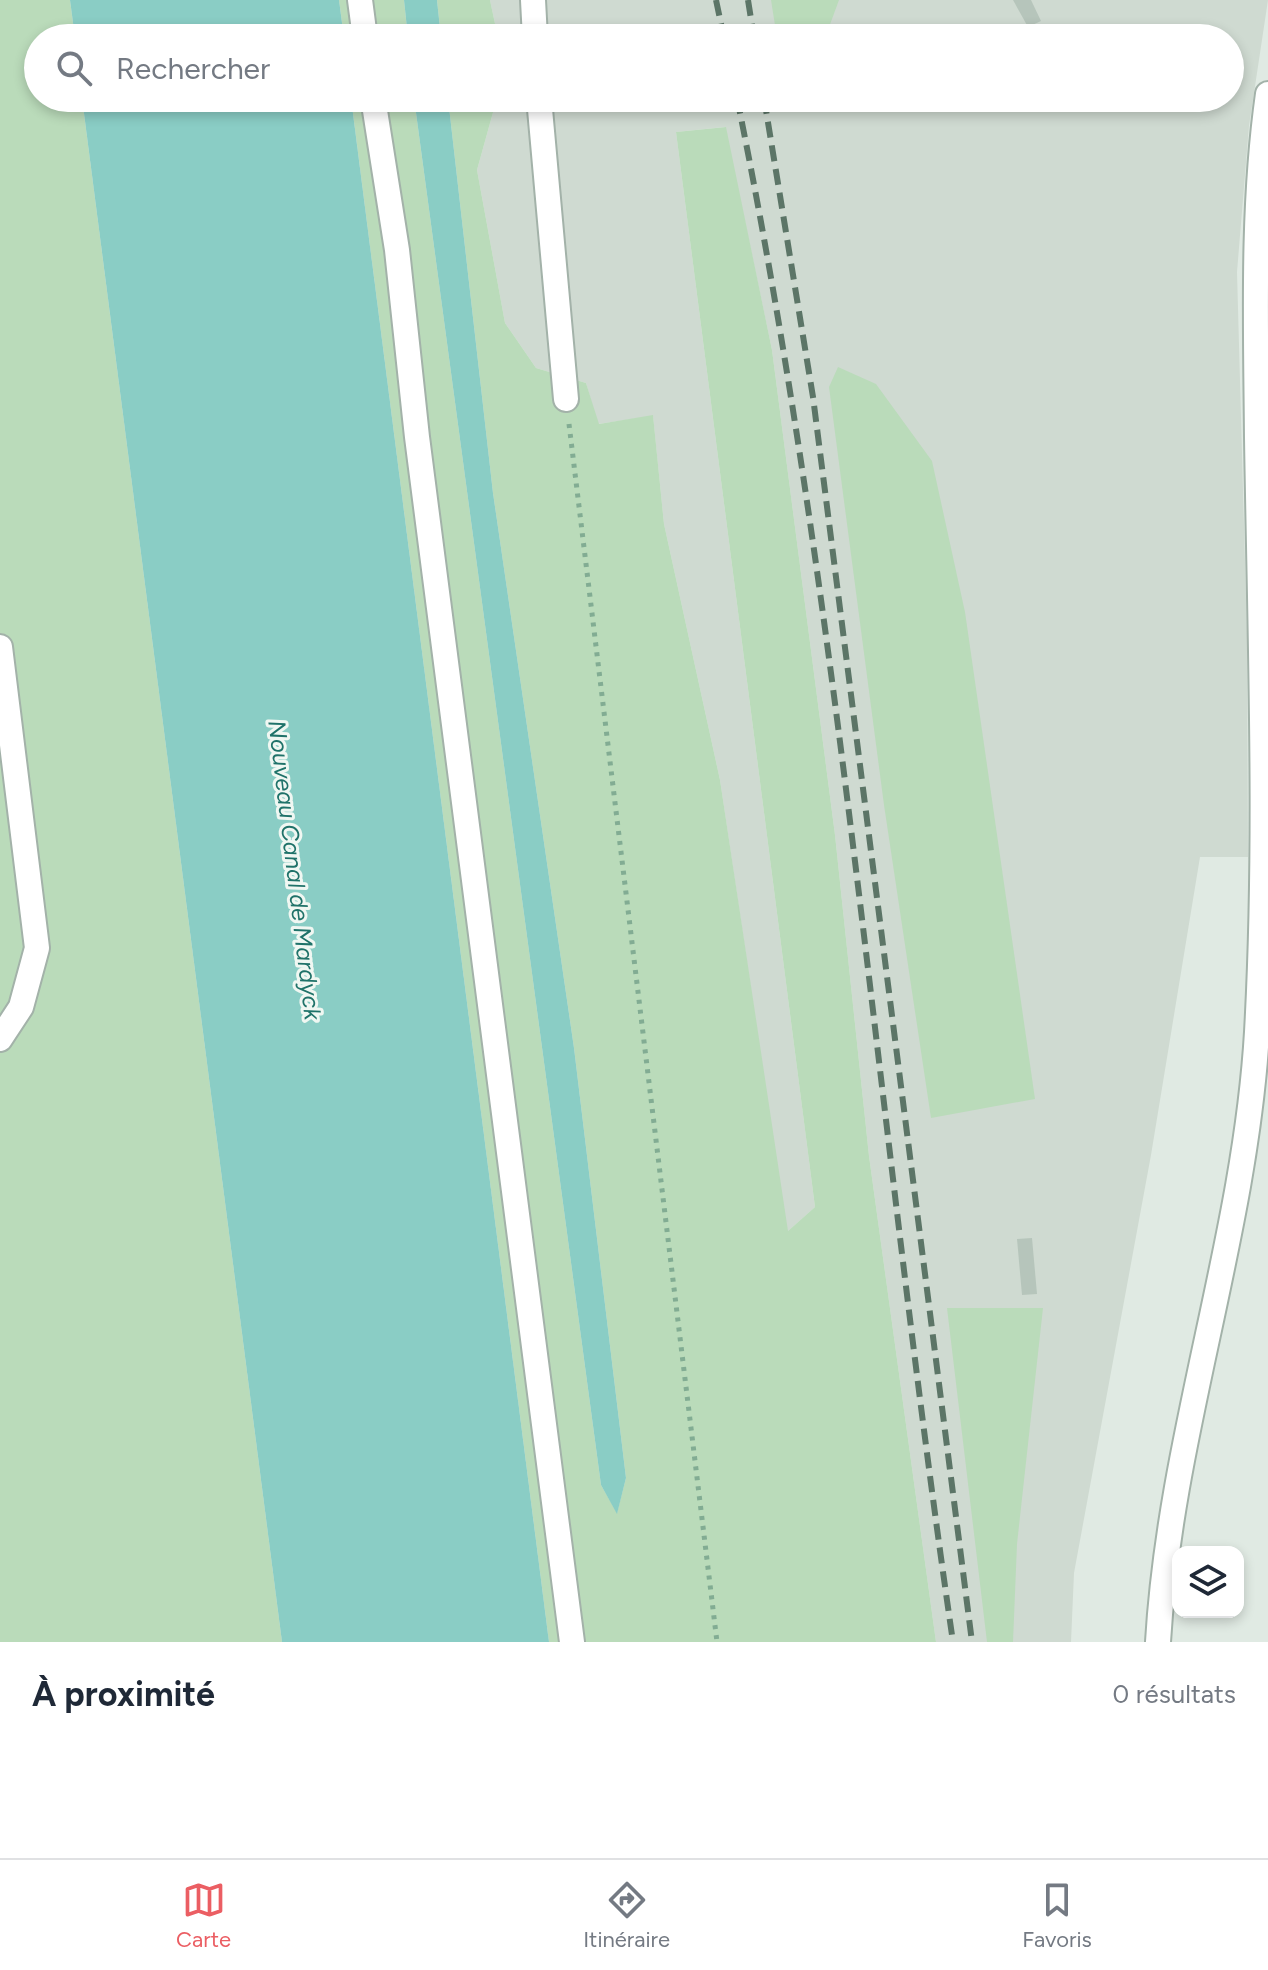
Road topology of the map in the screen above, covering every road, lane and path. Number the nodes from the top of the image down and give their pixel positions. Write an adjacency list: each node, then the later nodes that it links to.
1 (360, 0): 3 (street)
2 (533, 0): 4 (street)
3 (363, 24)
4 (534, 24)
5 (1268, 94): 13 (street)
6 (375, 112): 11 (street)
7 (540, 112): 8 (street)
8 (566, 399): 12 (path)
9 (0, 647): 10 (street)
10 (0, 1039)
11 (572, 1642)
12 (717, 1642)
13 (1158, 1642)

